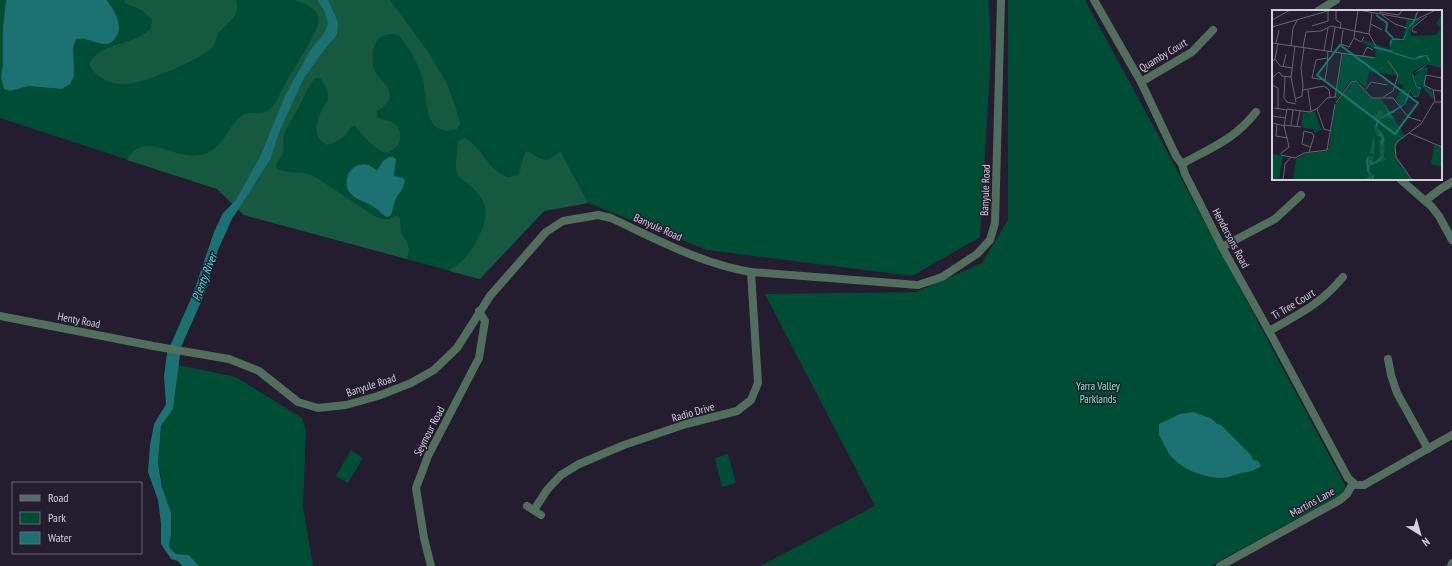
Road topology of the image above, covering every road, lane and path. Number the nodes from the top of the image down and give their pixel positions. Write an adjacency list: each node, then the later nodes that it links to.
1 (1002, 0): 15 (street, Banyule Road)
2 (1094, 0): 6 (street, Hendersons Road)
3 (1336, 0): 4 (street)
4 (1320, 10)
5 (1212, 30): 6 (street, Quamby Court)
6 (1141, 82): 8 (street, Hendersons Road)
7 (1256, 112): 8 (street)
8 (1182, 164): 14 (street, Hendersons Road)
9 (1401, 180): 12 (street)
10 (1452, 182): 12 (street)
11 (1301, 195): 14 (street)
12 (1426, 200): 13 (street)
13 (1452, 240)
14 (1222, 247): 19 (street, Hendersons Road)
15 (751, 272): 17 (street, Banyule Road); 25 (street, Radio Drive)
16 (1343, 277): 19 (street, Ti Tree Court)
17 (479, 311): 20 (street, Banyule Road); 26 (street, Seymour Road)
18 (0, 316): 20 (street, Henty Road)
19 (1269, 331): 24 (street, Hendersons Road)
20 (153, 346)
21 (1388, 359): 23 (street)
22 (1452, 435): 23 (street)
23 (1428, 449): 24 (street)
24 (1353, 483): 27 (street, Martins Lane)
25 (541, 515)
26 (431, 566)
27 (1220, 566)

